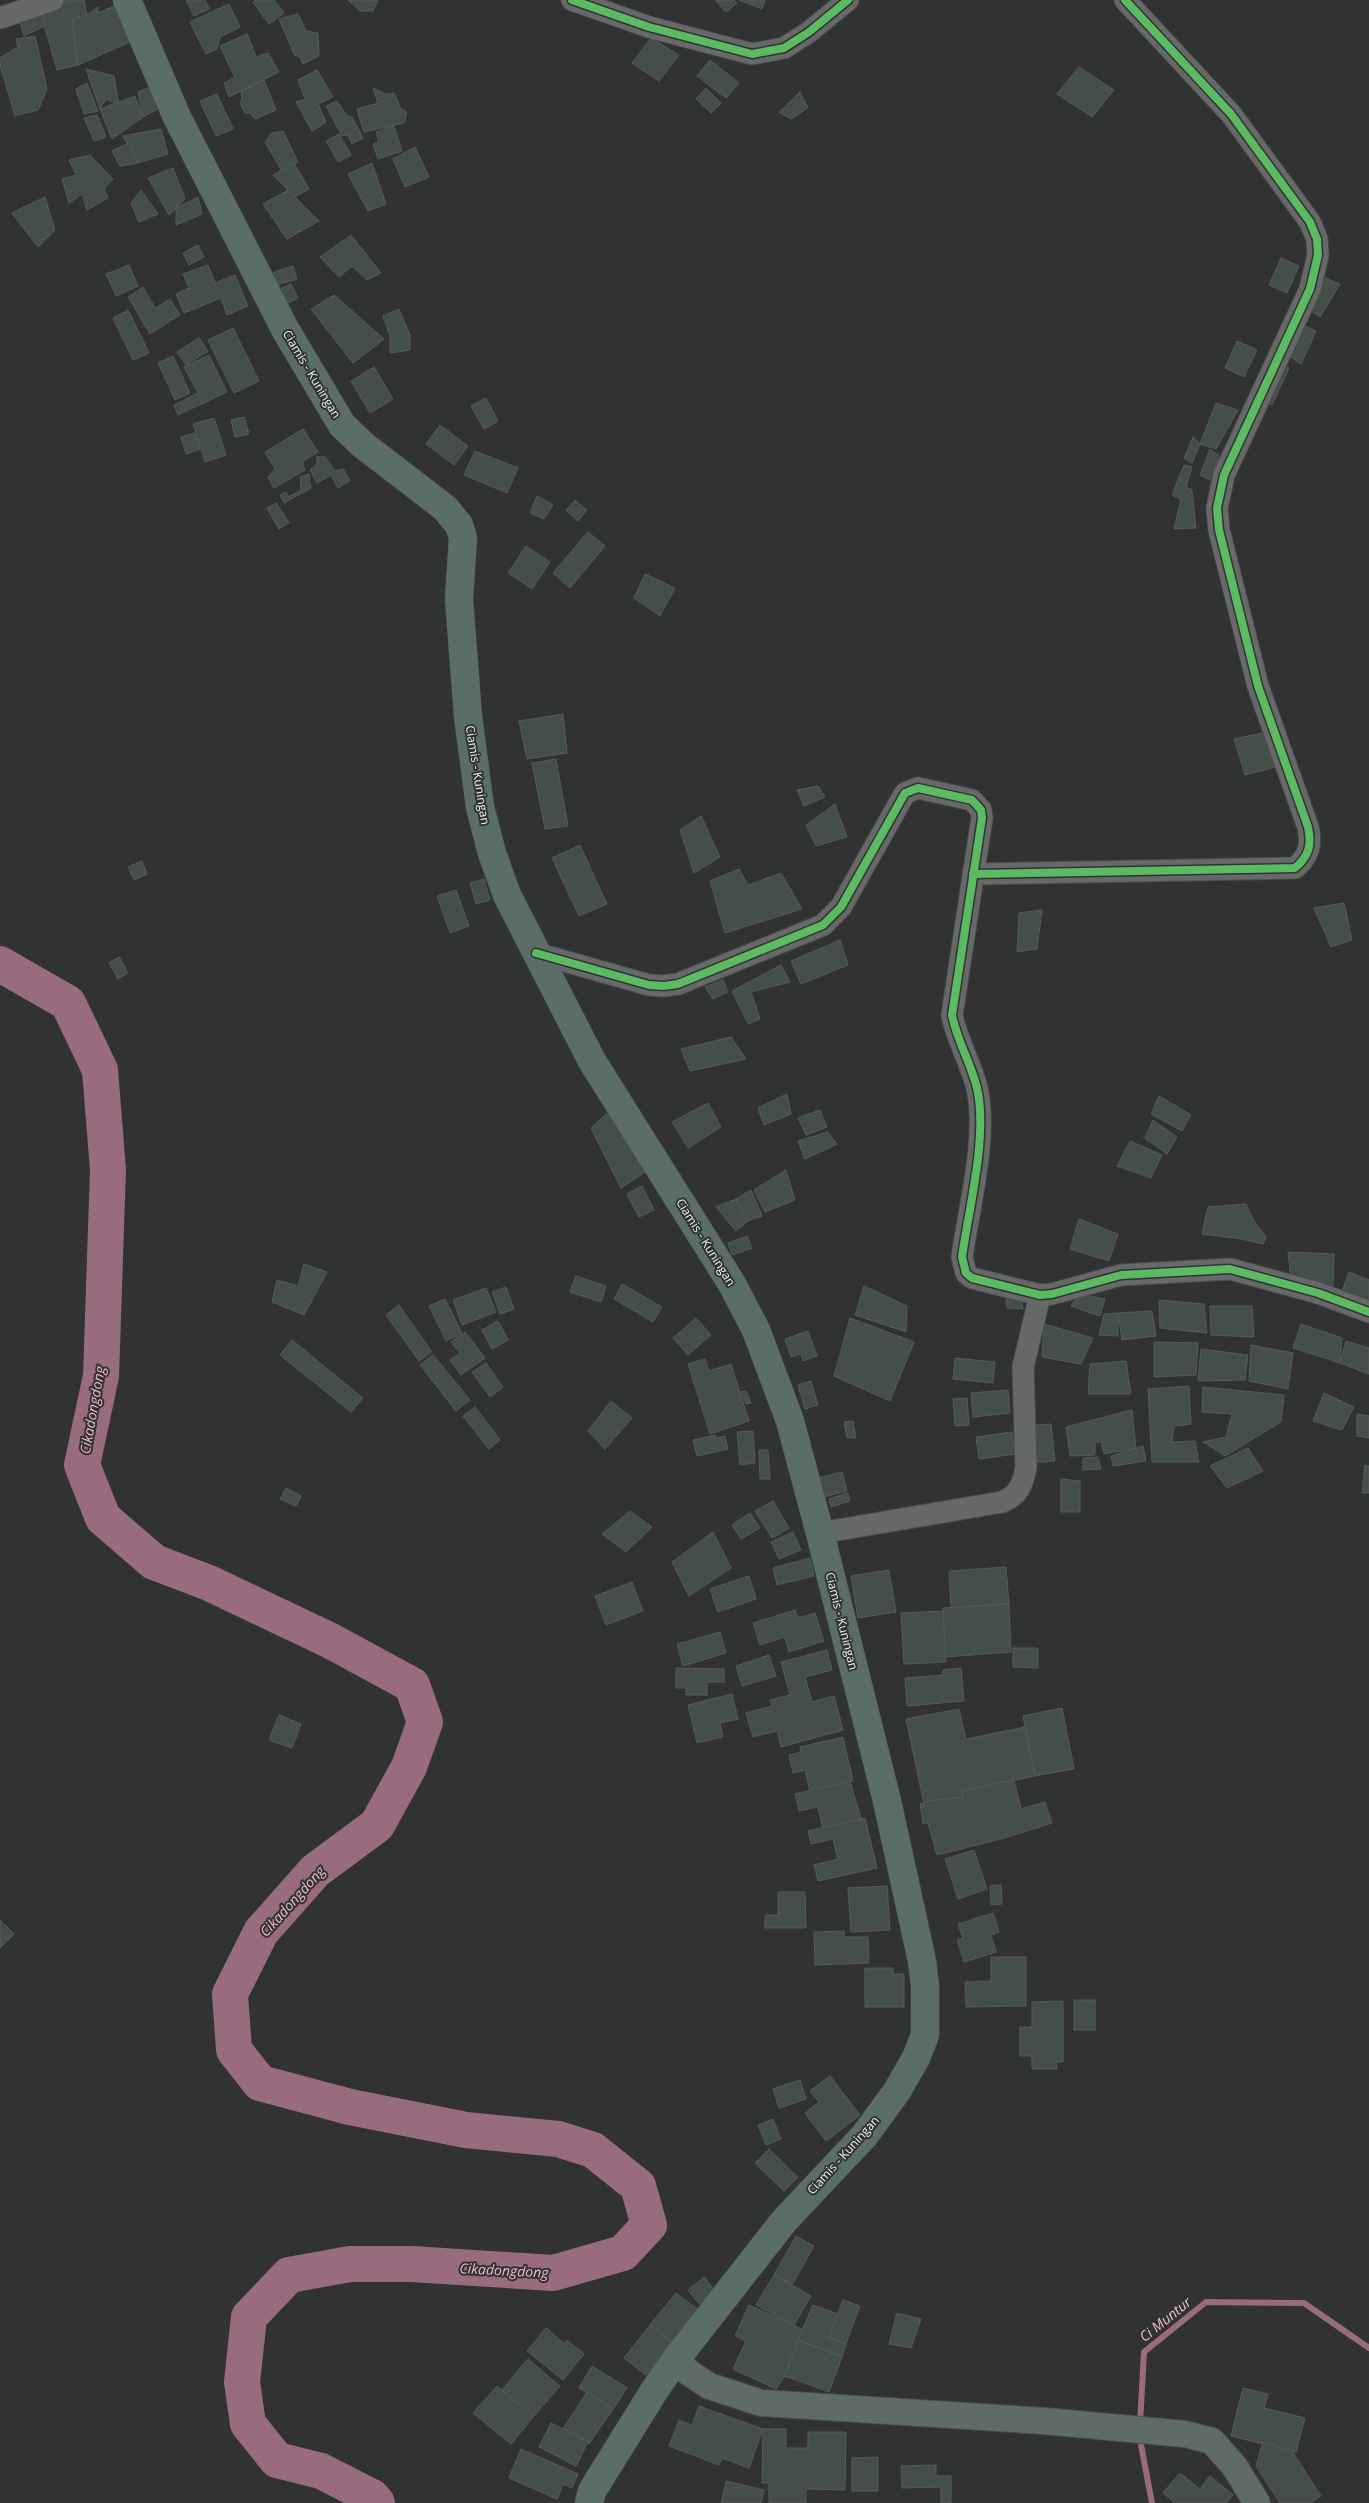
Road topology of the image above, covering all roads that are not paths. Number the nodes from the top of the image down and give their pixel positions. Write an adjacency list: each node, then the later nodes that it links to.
1 (53, 0): 6 (street)
2 (572, 0): 3 (street)
3 (848, 0)
4 (1125, 0): 7 (street)
5 (131, 1): 8 (highway, Ciamis - Kuningan)
6 (0, 18)
7 (974, 874): 8 (street); 9 (street)
8 (536, 953): 11 (highway, Ciamis - Kuningan)
9 (1040, 1295): 10 (street); 11 (street)
10 (1369, 1312)
11 (820, 1533): 12 (highway, Ciamis - Kuningan)
12 (676, 2359): 13 (highway, Ciamis - Kuningan); 14 (main road)
13 (589, 2503)
14 (1257, 2503)

